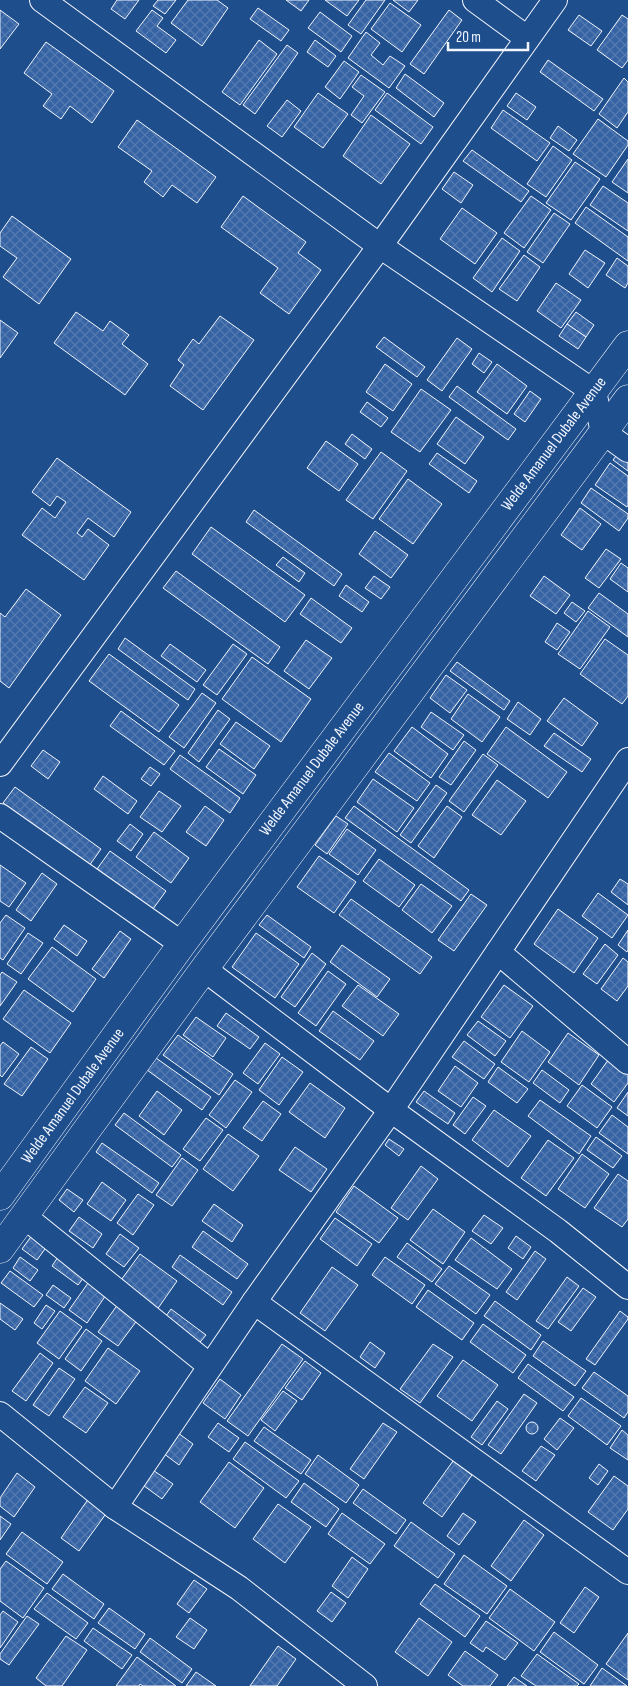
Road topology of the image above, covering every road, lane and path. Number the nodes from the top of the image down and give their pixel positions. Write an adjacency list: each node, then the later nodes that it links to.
1 (42, 0): 5 (street)
2 (475, 0): 4 (street)
3 (554, 0): 4 (street)
4 (527, 38): 5 (street)
5 (380, 246): 7 (street); 12 (street)
6 (628, 345): 7 (main road, Welde Amanuel Dubale Avenue)
7 (594, 392): 9 (street); 14 (main road, Welde Amanuel Dubale Avenue)
8 (628, 399): 9 (main road)
9 (603, 432): 10 (street); 16 (main road)
10 (628, 450)
11 (628, 760): 15 (street)
12 (0, 764)
13 (0, 816): 14 (street)
14 (182, 944): 19 (main road, Welde Amanuel Dubale Avenue)
15 (498, 952): 17 (street); 18 (street)
16 (204, 969): 18 (street); 20 (main road)
17 (628, 1062)
18 (391, 1110): 22 (street); 23 (street)
19 (0, 1196)
20 (24, 1216): 21 (main road); 24 (street)
21 (0, 1249)
22 (628, 1287)
23 (254, 1302): 24 (street); 27 (street)
24 (210, 1366): 26 (street)
25 (0, 1414): 26 (street)
26 (115, 1507): 28 (street)
27 (628, 1572)
28 (365, 1686)

